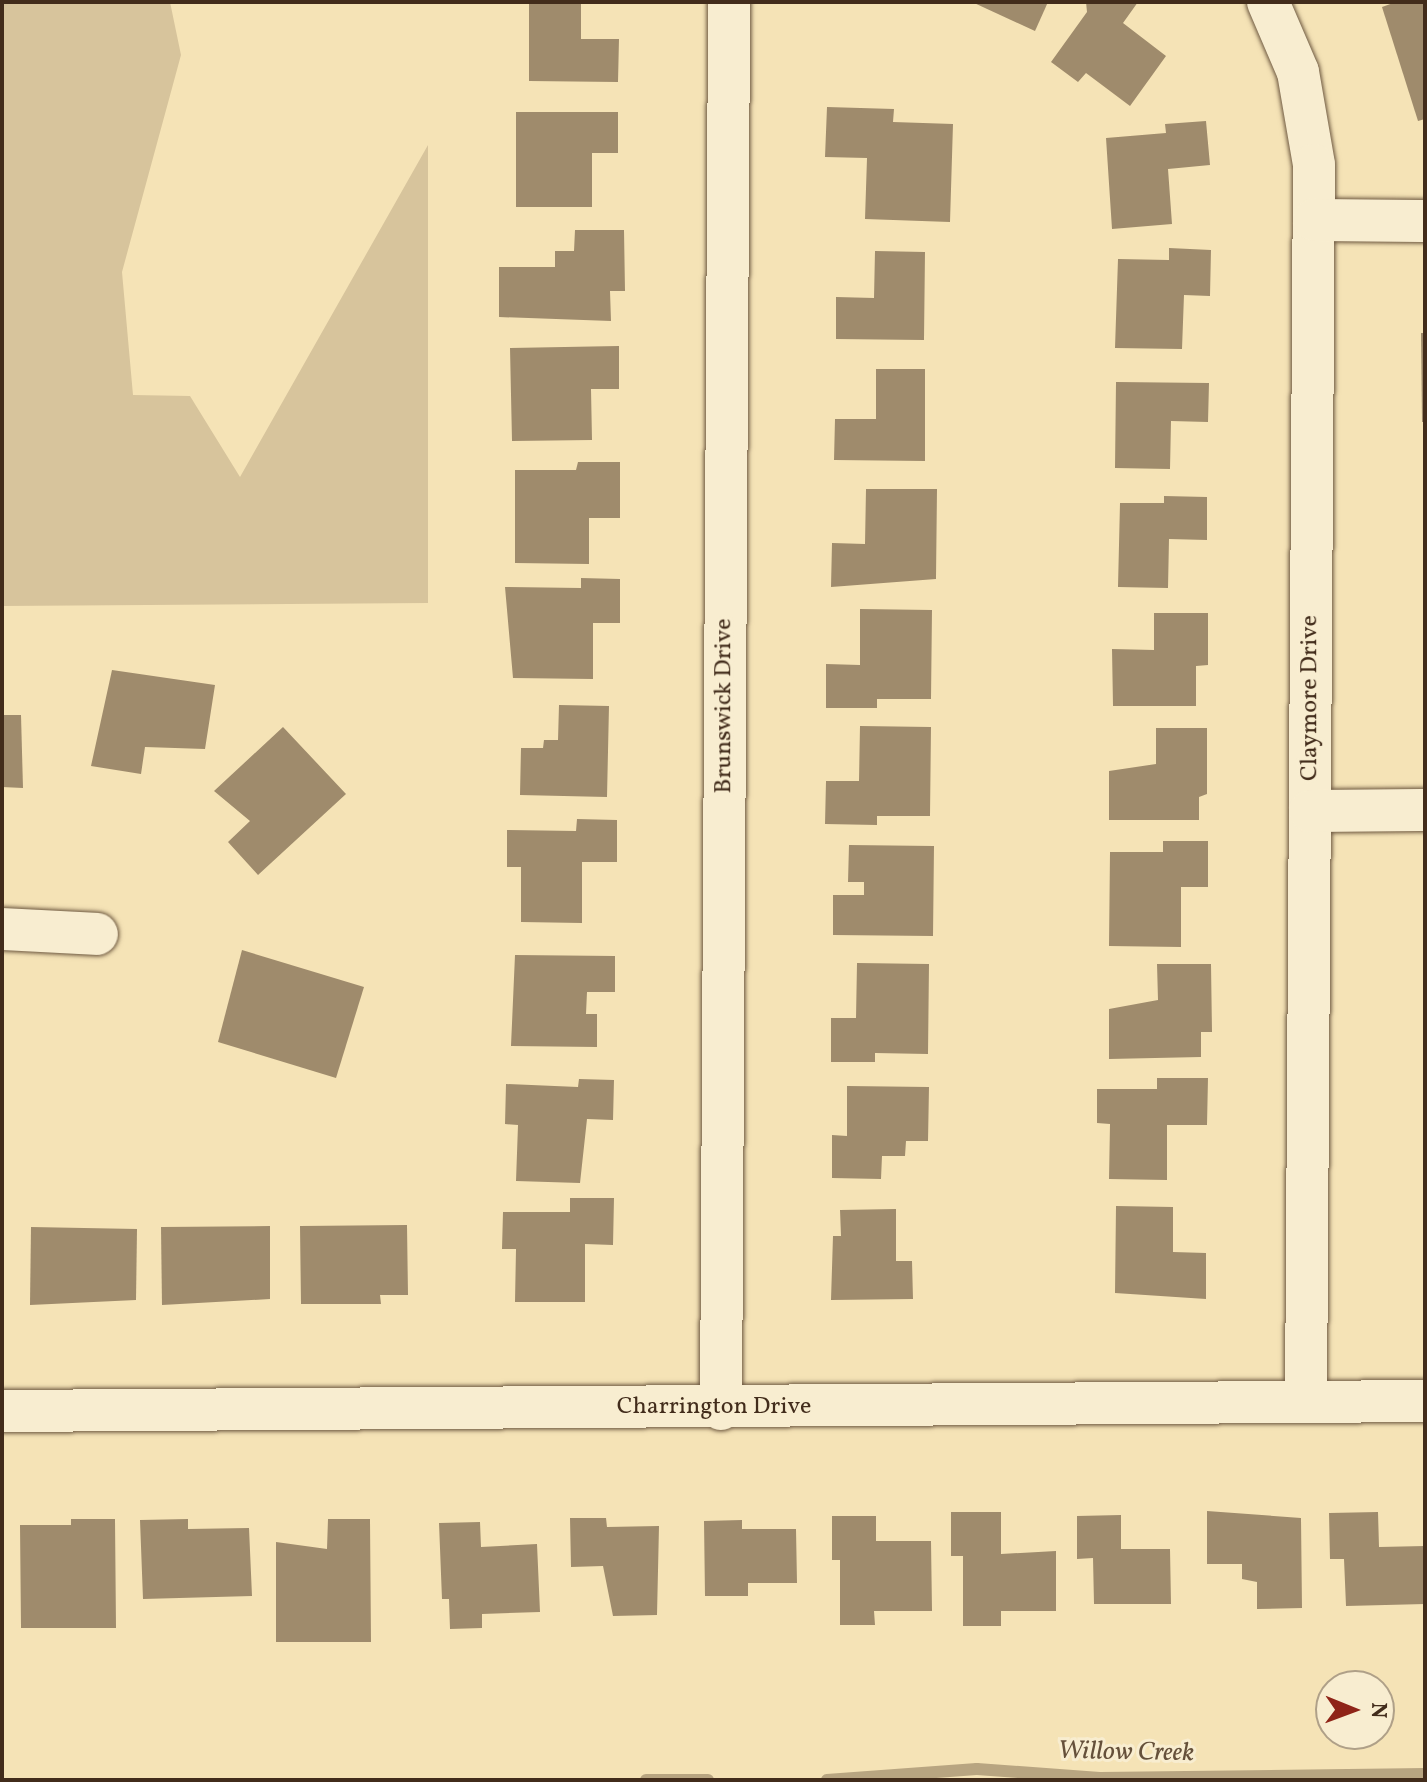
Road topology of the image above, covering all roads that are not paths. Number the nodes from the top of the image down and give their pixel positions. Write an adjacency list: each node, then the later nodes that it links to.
1 (729, 2): 11 (street, Brunswick Drive)
2 (1268, 2): 3 (street, Claymore Drive)
3 (1314, 220): 4 (street); 6 (street, Claymore Drive)
4 (1425, 221)
5 (1425, 810): 6 (street)
6 (1310, 811): 9 (street, Claymore Drive)
7 (2, 929): 8 (street)
8 (97, 934)
9 (1306, 1401): 10 (street, Charrington Drive); 11 (street, Charrington Drive)
10 (1425, 1401)
11 (721, 1409): 12 (street, Charrington Drive)
12 (2, 1411)

